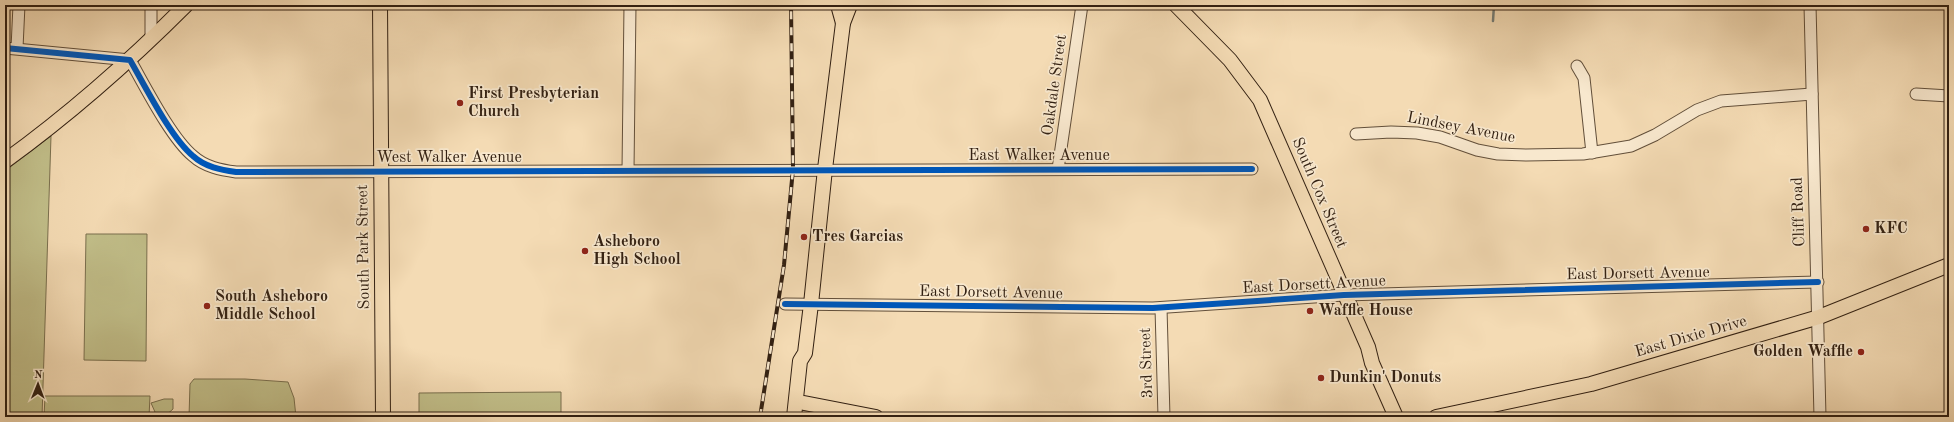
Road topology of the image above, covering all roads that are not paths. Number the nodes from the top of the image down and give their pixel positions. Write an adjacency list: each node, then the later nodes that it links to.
1 (19, 5): 12 (street)
2 (151, 5): 10 (street)
3 (186, 5): 10 (main road)
4 (380, 5): 25 (main road, South Park Street)
5 (630, 5): 24 (street)
6 (1082, 5): 22 (street, Oakdale Street)
7 (1176, 5): 28 (main road, South Cox Street)
8 (1810, 5): 15 (street, Cliff Road)
9 (845, 10): 21 (main road)
10 (151, 39): 13 (main road)
11 (5, 48): 12 (street)
12 (17, 48): 13 (street)
13 (130, 60): 20 (main road); 25 (street, West Walker Avenue)
14 (1577, 66): 19 (street)
15 (1812, 94): 19 (street, Lindsey Avenue); 27 (street, Cliff Road)
16 (1916, 94): 17 (street)
17 (1949, 96)
18 (1356, 134): 19 (street, Lindsey Avenue)
19 (1592, 153)
20 (5, 161)
21 (825, 169): 22 (street, East Walker Avenue); 24 (street, West Walker Avenue); 30 (main road)
22 (1058, 169): 23 (street, East Walker Avenue)
23 (1252, 169)
24 (628, 170): 25 (street, West Walker Avenue)
25 (380, 172): 36 (main road, South Park Street)
26 (1949, 265): 32 (main road, East Dixie Drive)
27 (1818, 282): 28 (street, East Dorsett Avenue); 32 (street, Cliff Road)
28 (1344, 295): 31 (street, East Dorsett Avenue); 41 (main road, South Cox Street)
29 (785, 304): 30 (street, East Dorsett Avenue)
30 (811, 304): 31 (street, East Dorsett Avenue); 33 (main road)
31 (1161, 308): 40 (street, 3rd Street)
32 (1819, 317): 35 (main road, East Dixie Drive); 43 (street, Cliff Road)
33 (805, 353): 34 (main road); 37 (main road)
34 (804, 403): 38 (main road); 39 (main road)
35 (1487, 412): 42 (main road, East Dixie Drive)
36 (383, 417)
37 (794, 417)
38 (802, 417)
39 (876, 417)
40 (1164, 417)
41 (1396, 417)
42 (1436, 417)
43 (1820, 417)

